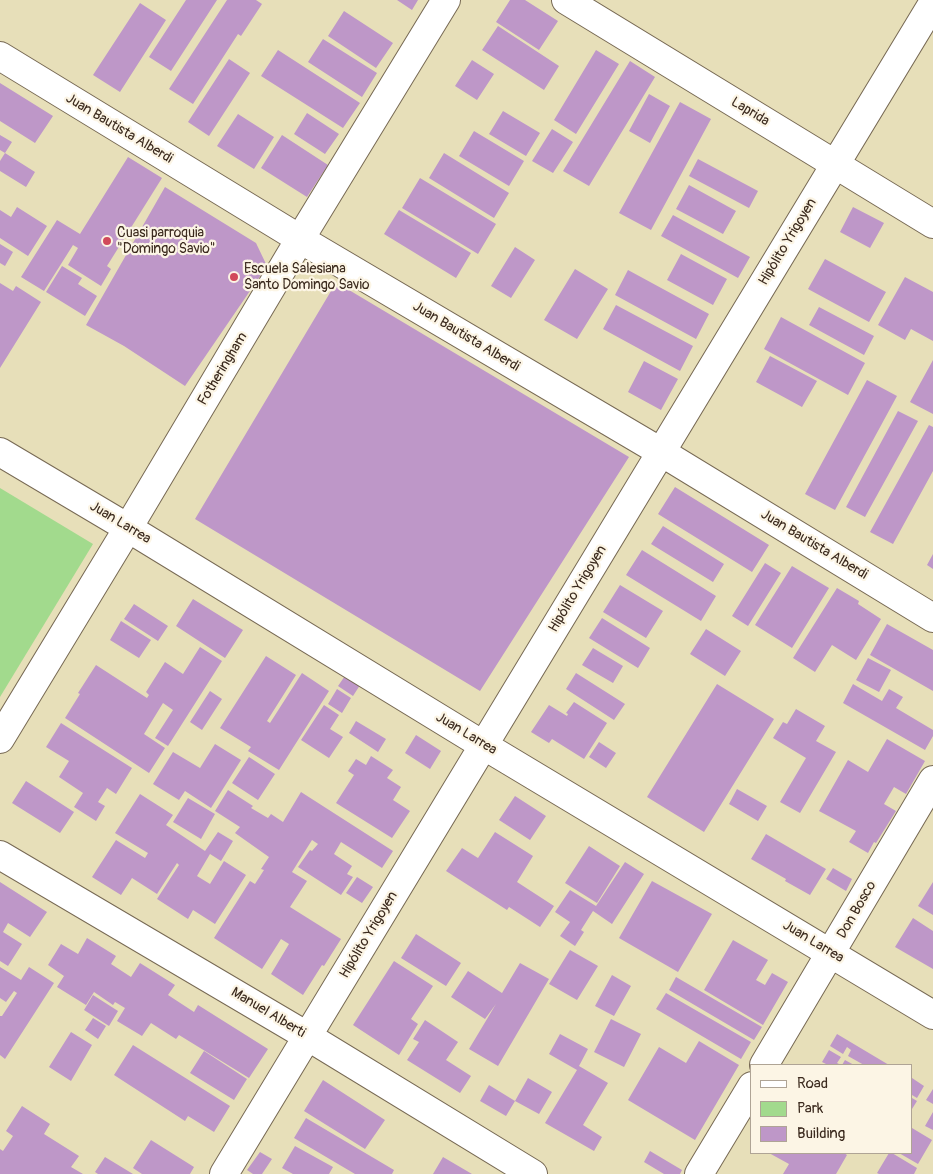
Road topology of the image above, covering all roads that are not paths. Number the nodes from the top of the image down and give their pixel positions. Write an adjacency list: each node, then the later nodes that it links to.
1 (446, 0): 7 (street, Fotheringham)
2 (566, 0): 5 (street, Laprida)
3 (933, 3): 5 (street, Hipólito Yrigoyen)
4 (0, 56): 7 (street, Juan Bautista Alberdi)
5 (836, 164): 6 (street, Laprida); 9 (street, Hipólito Yrigoyen)
6 (933, 224)
7 (300, 239): 9 (street, Juan Bautista Alberdi); 10 (street, Fotheringham)
8 (0, 452): 10 (street, Juan Larrea)
9 (661, 452): 11 (street, Juan Bautista Alberdi); 13 (street, Hipólito Yrigoyen)
10 (128, 528): 12 (street, Fotheringham); 13 (street, Juan Larrea)
11 (933, 618)
12 (0, 739)
13 (484, 745): 16 (street, Juan Larrea); 18 (street, Hipólito Yrigoyen)
14 (933, 780): 16 (street, Don Bosco)
15 (0, 855): 18 (street, Manuel Alberti)
16 (831, 953): 17 (street, Juan Larrea); 19 (street, Don Bosco)
17 (933, 1015)
18 (308, 1036): 21 (street, Hipólito Yrigoyen); 22 (street, Manuel Alberti)
19 (765, 1064)
20 (750, 1089): 23 (street)
21 (224, 1174)
22 (533, 1174)
23 (700, 1174)

